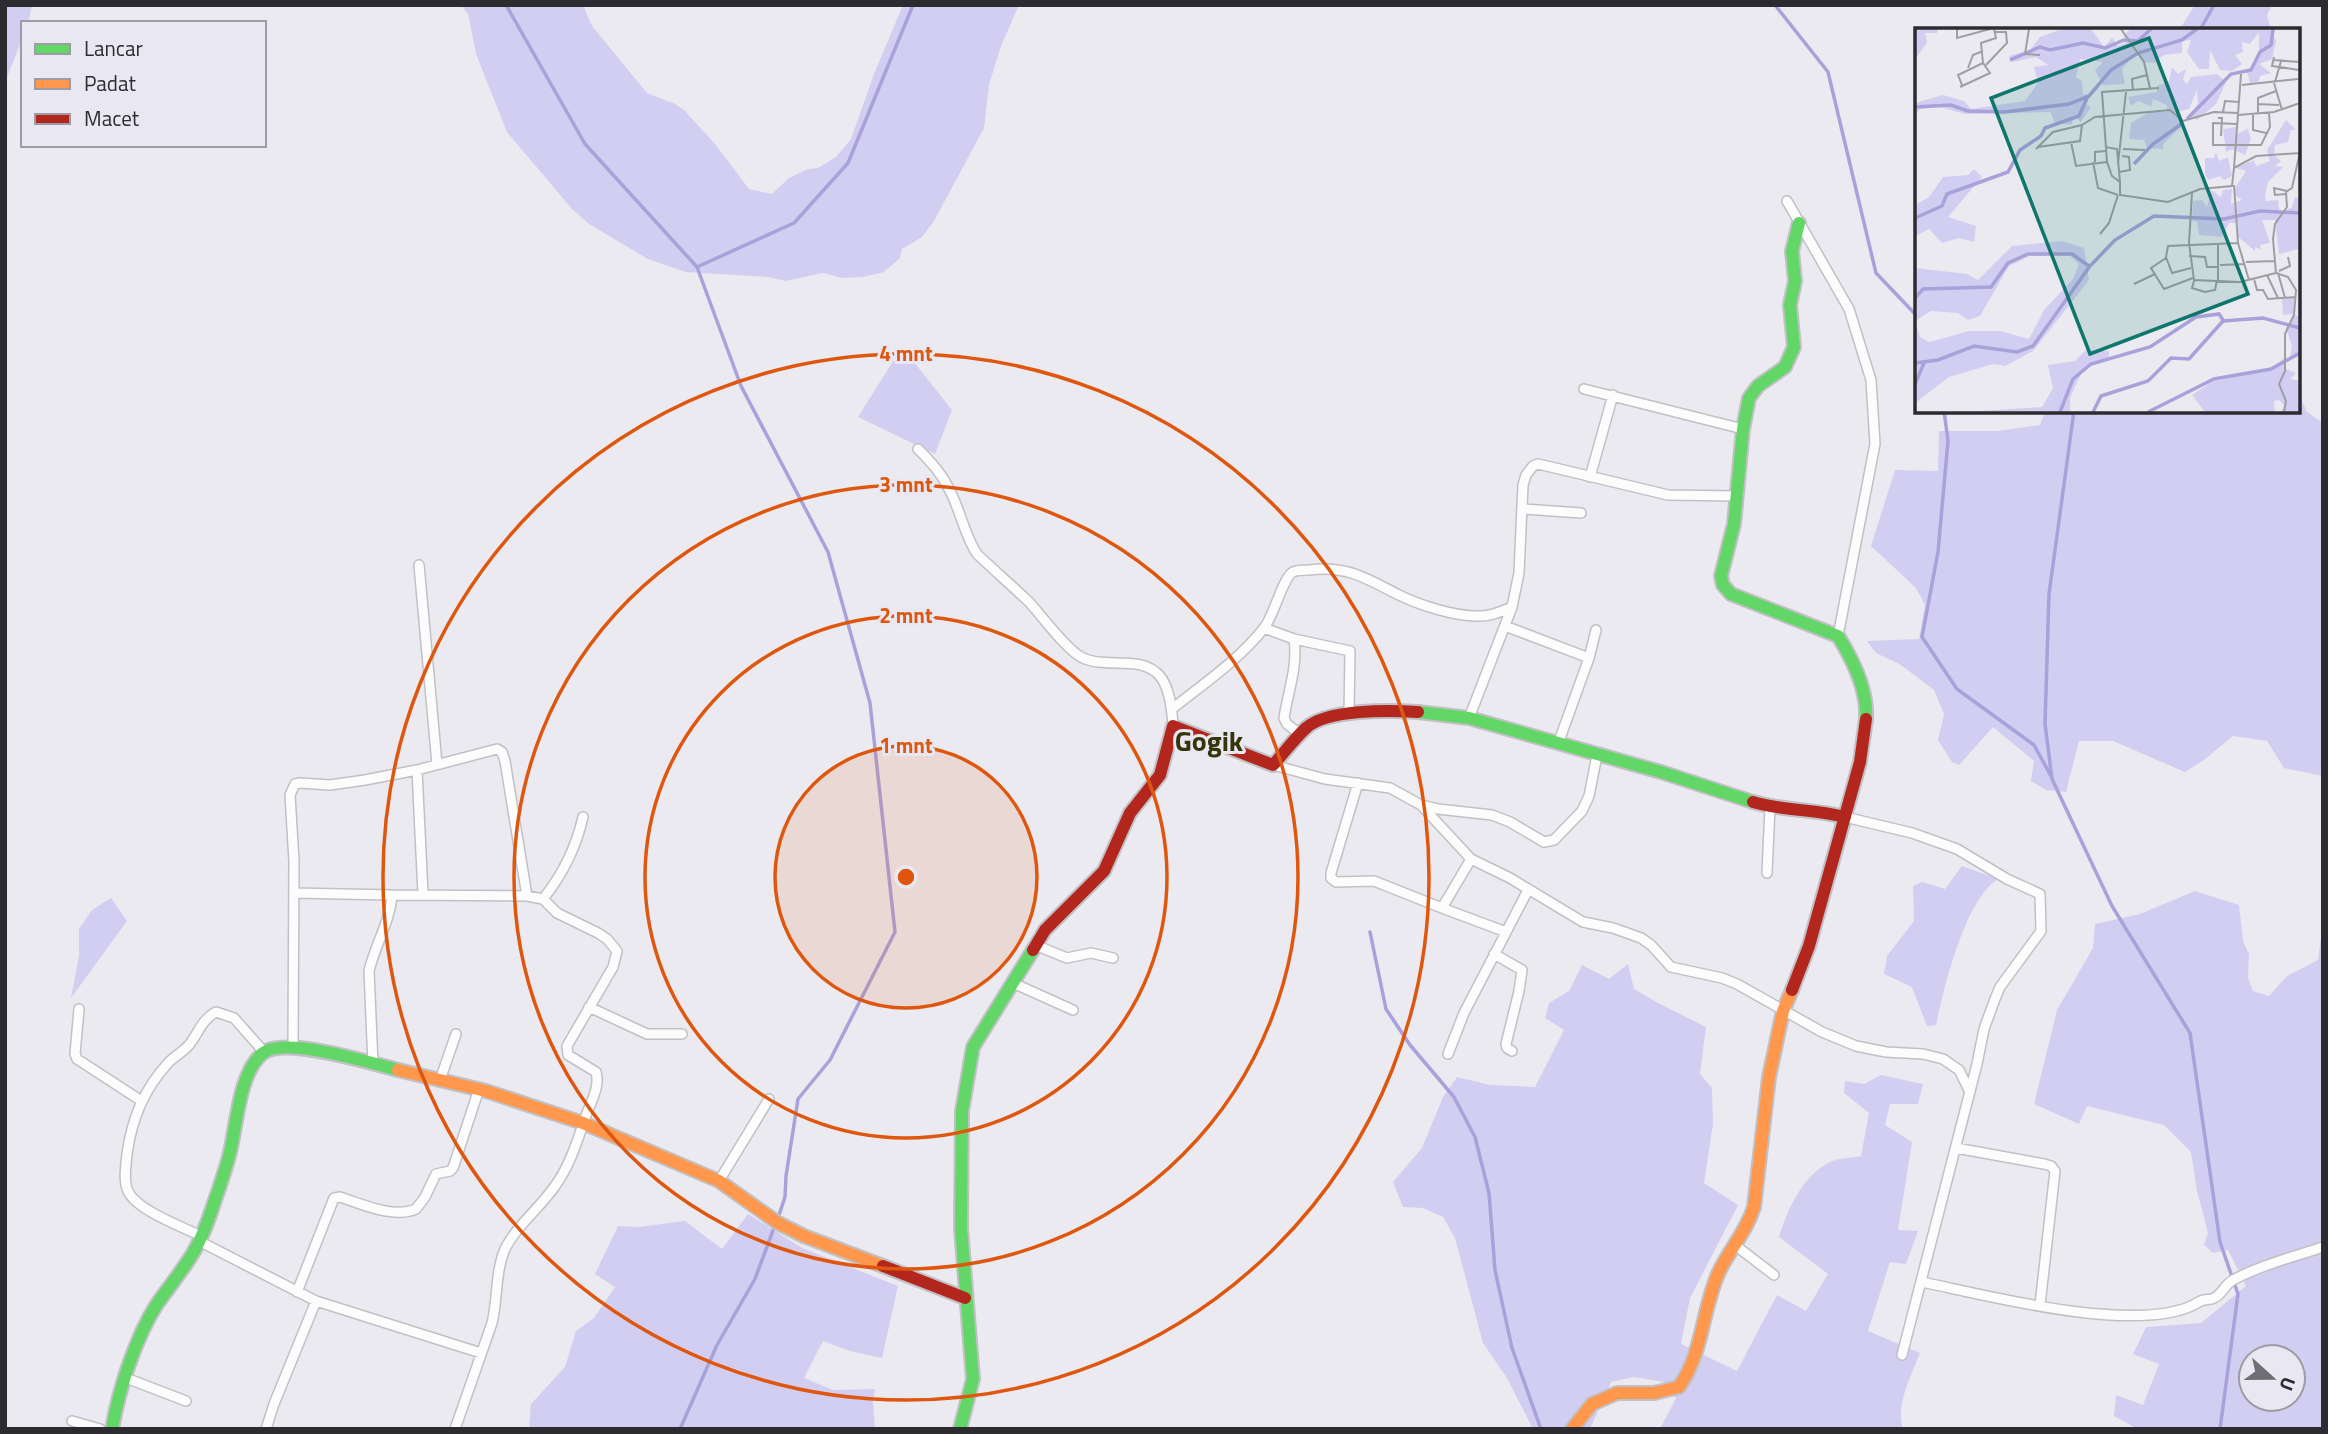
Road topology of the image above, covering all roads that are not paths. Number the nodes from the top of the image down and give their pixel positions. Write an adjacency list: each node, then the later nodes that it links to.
1 (1787, 201): 2 (street)
2 (1799, 223): 5 (street); 16 (street)
3 (1584, 388): 4 (street)
4 (1614, 395): 5 (street); 7 (street)
5 (1743, 429): 8 (street)
6 (918, 449): 19 (street)
7 (1590, 477): 8 (street); 9 (street)
8 (1737, 496): 16 (street)
9 (1523, 509): 10 (street); 12 (street)
10 (1581, 513)
11 (419, 565): 26 (street)
12 (1512, 607): 13 (street); 14 (street)
13 (1505, 626): 18 (street); 21 (street)
14 (1264, 628): 17 (street); 19 (street)
15 (1596, 630): 18 (street)
16 (1839, 636): 33 (street)
17 (1294, 639): 20 (street); 23 (street)
18 (1589, 658): 24 (street)
19 (1172, 709): 22 (street)
20 (1349, 713): 21 (street); 23 (street)
21 (1469, 718): 24 (street)
22 (1173, 726): 27 (street); 44 (street)
23 (1301, 735): 27 (street)
24 (1558, 744): 25 (street)
25 (1597, 755): 30 (street); 31 (street)
26 (436, 764): 28 (street); 40 (street)
27 (1273, 765): 29 (street)
28 (417, 770): 37 (street); 38 (street)
29 (1358, 783): 30 (street); 42 (street)
30 (1421, 806): 34 (street)
31 (1770, 807): 33 (street); 35 (street)
32 (583, 817): 41 (street)
33 (1845, 817): 51 (street); 61 (street)
34 (1471, 859): 36 (street); 42 (street)
35 (1767, 873)
36 (1528, 890): 43 (street); 51 (street)
37 (294, 893): 39 (street); 54 (street)
38 (423, 894): 39 (street); 40 (street)
39 (392, 895): 58 (street)
40 (527, 896): 41 (street)
41 (543, 899): 48 (street)
42 (1442, 908): 43 (street)
43 (1506, 932): 45 (street)
44 (1035, 945): 46 (street); 47 (street)
45 (1494, 954): 55 (street); 57 (street)
46 (1113, 958)
47 (1013, 983): 50 (street); 73 (street)
48 (589, 1007): 53 (street); 64 (street)
49 (79, 1009): 63 (street)
50 (1073, 1010)
51 (1783, 1011): 61 (street); 68 (street)
52 (456, 1034): 59 (street)
53 (682, 1034)
54 (293, 1047): 56 (street); 58 (street)
55 (1512, 1051)
56 (264, 1052): 63 (street); 67 (street)
57 (1448, 1054)
58 (373, 1064): 59 (street)
59 (440, 1080): 60 (street)
60 (479, 1089): 64 (street); 72 (street)
61 (1970, 1092): 65 (street)
62 (769, 1099): 66 (street)
63 (140, 1100): 67 (street)
64 (583, 1123): 66 (street); 76 (street)
65 (1956, 1148): 71 (street); 75 (street)
66 (719, 1181): 73 (street)
67 (200, 1238): 72 (street); 78 (street)
68 (1735, 1245): 70 (street); 86 (street)
69 (2323, 1247): 75 (street)
70 (1774, 1275)
71 (1922, 1282): 75 (street); 77 (street)
72 (296, 1292): 74 (street)
73 (965, 1298): 85 (street)
74 (316, 1301): 76 (street); 83 (street)
75 (2040, 1305)
76 (481, 1353): 84 (street)
77 (1902, 1355)
78 (126, 1378): 79 (street); 82 (street)
79 (187, 1401)
80 (72, 1421): 81 (street)
81 (100, 1429)
82 (112, 1429)
83 (266, 1429)
84 (455, 1429)
85 (960, 1429)
86 (1572, 1429)

